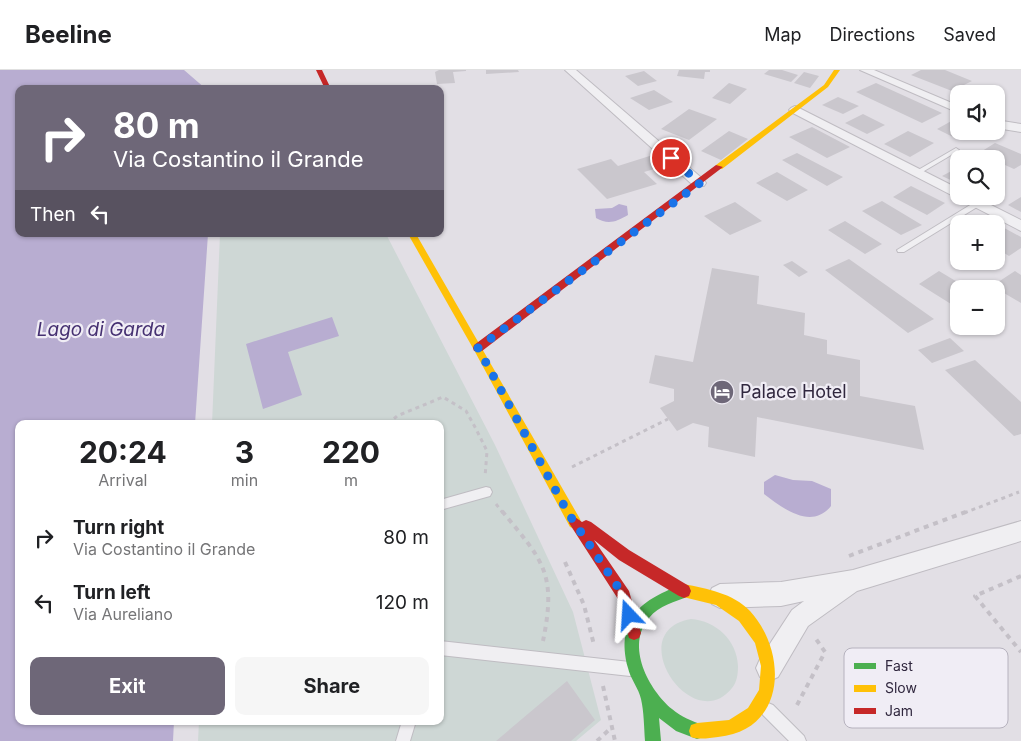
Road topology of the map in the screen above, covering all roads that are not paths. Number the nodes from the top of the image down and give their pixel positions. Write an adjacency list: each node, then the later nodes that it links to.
1 (319, 70): 5 (main road)
2 (570, 70): 12 (street)
3 (837, 70): 7 (main road)
4 (865, 70): 6 (street)
5 (326, 85)
6 (950, 106)
7 (795, 110): 11 (street); 12 (main road)
8 (1005, 125): 9 (street)
9 (1021, 128)
10 (950, 153): 11 (lane)
11 (916, 173): 13 (street)
12 (700, 183): 19 (main road)
13 (950, 190)
14 (976, 205): 18 (lane)
15 (980, 205): 16 (street)
16 (1021, 226)
17 (414, 237): 19 (main road)
18 (901, 250)
19 (478, 348): 22 (main road)
20 (486, 492): 21 (lane)
21 (444, 504)
22 (568, 513): 25 (main road); 27 (main road)
23 (1021, 531): 24 (street)
24 (853, 581): 26 (street); 29 (street)
25 (684, 591): 26 (main road); 27 (main road)
26 (714, 596): 29 (main road)
27 (634, 633): 30 (main road)
28 (444, 648): 30 (lane)
29 (769, 668): 32 (main road)
30 (634, 670): 31 (main road)
31 (649, 699): 34 (main road); 36 (main road)
32 (764, 706): 34 (main road); 37 (lane)
33 (408, 725): 35 (lane)
34 (736, 736)
35 (403, 741)
36 (653, 741)
37 (799, 741)

